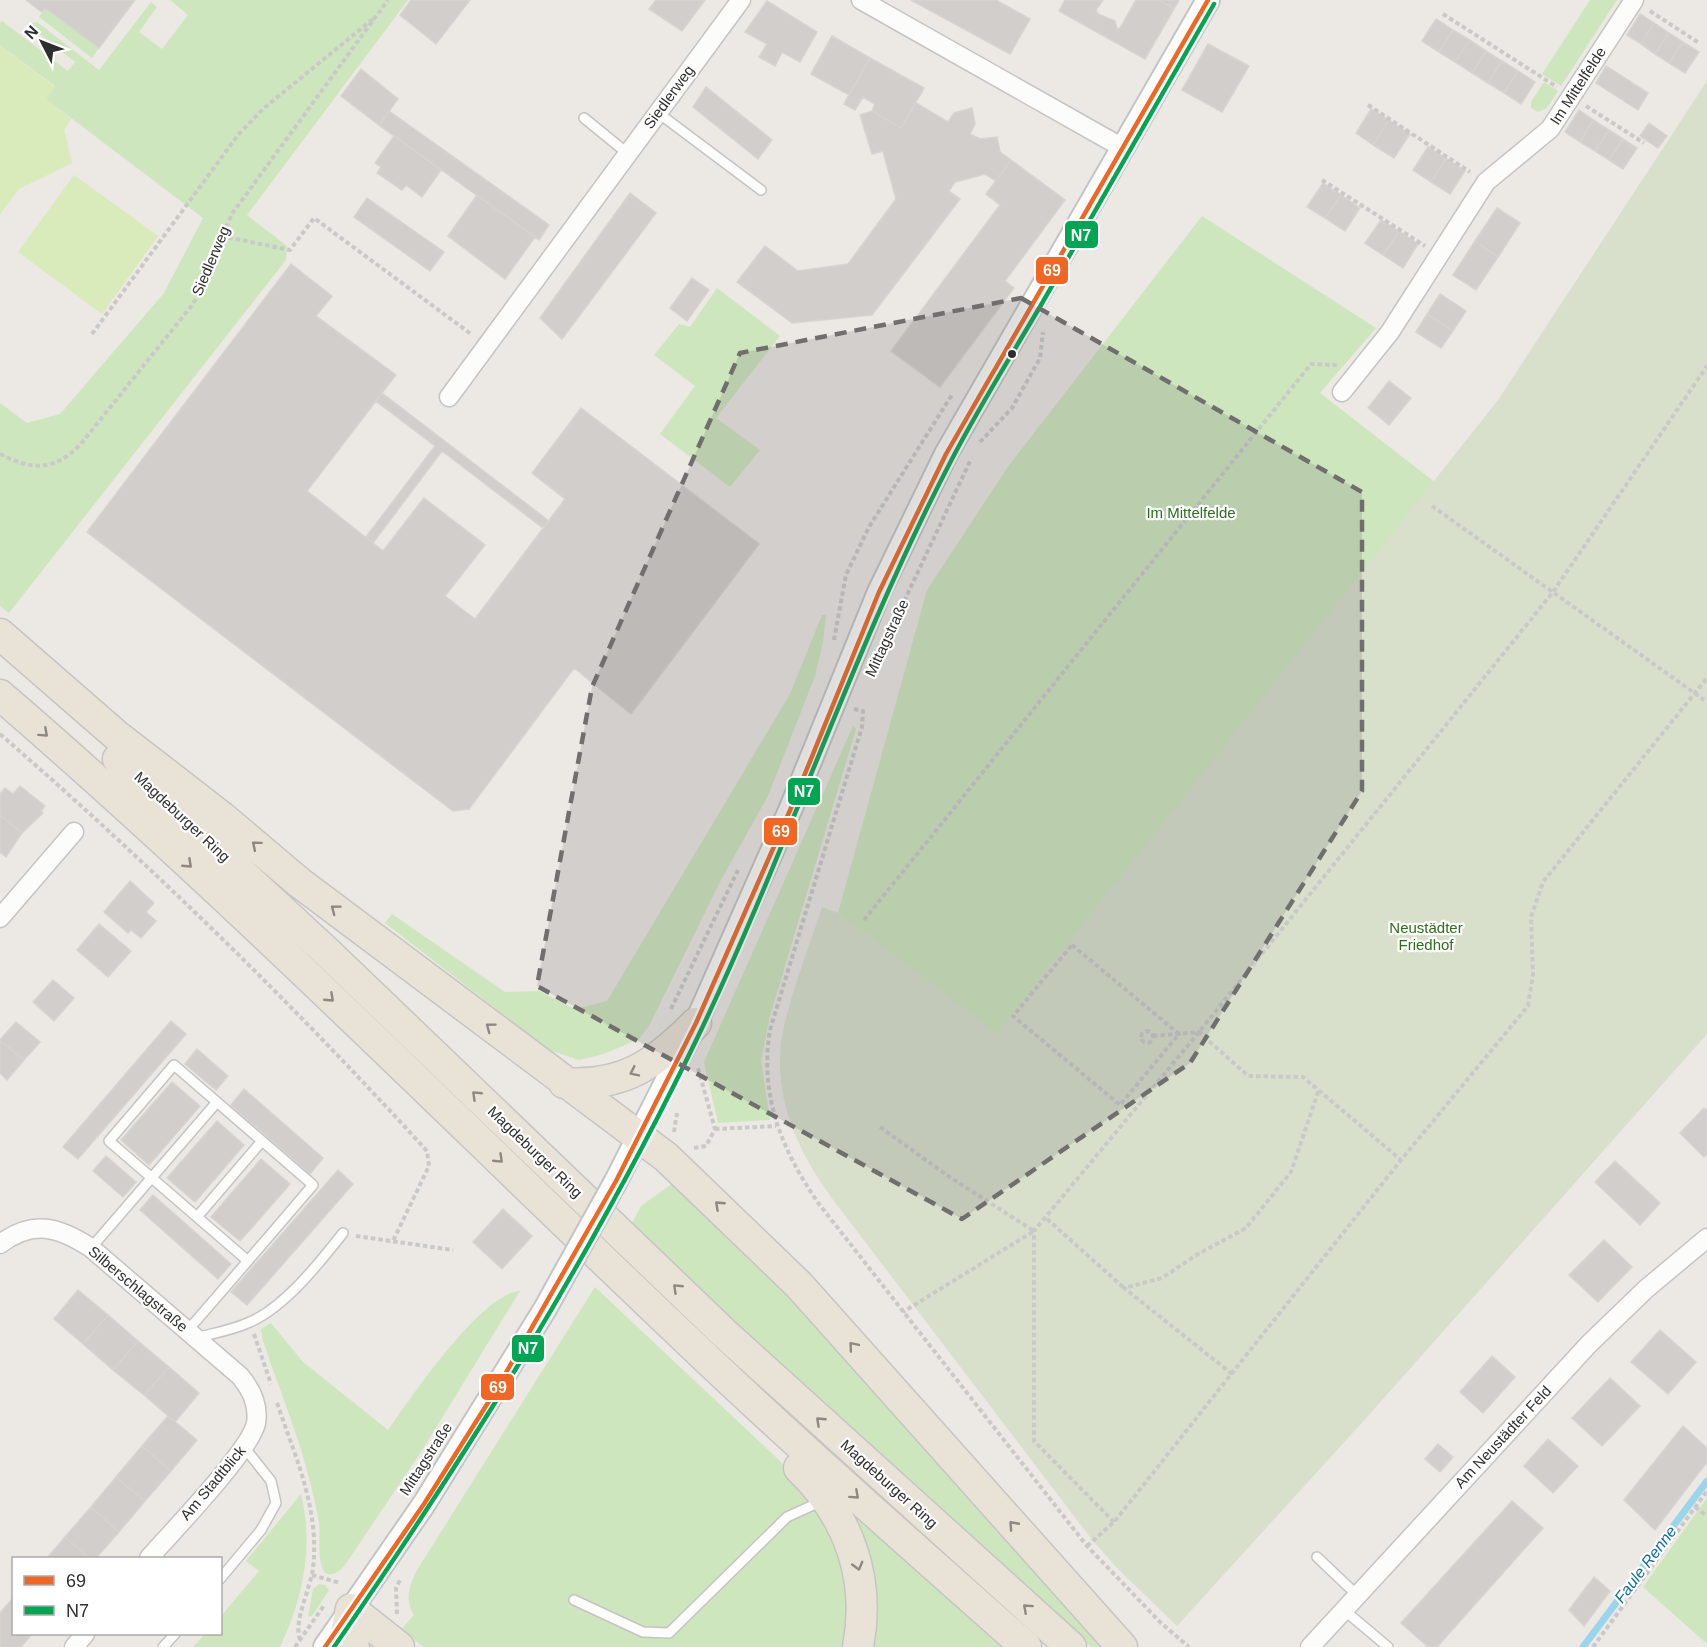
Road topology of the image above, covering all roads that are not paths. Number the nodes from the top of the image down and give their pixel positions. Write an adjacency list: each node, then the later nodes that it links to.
1 (741, 0): 5 (street, Siedlerweg)
2 (861, 0): 7 (street)
3 (1208, 0): 7 (street, Mittagstraße)
4 (1634, 1): 10 (street, Im Mittelfelde)
5 (657, 112): 8 (street, Siedlerweg); 9 (lane)
6 (584, 118): 8 (lane)
7 (1123, 148): 17 (street, Mittagstraße)
8 (627, 153): 11 (street, Siedlerweg)
9 (761, 190)
10 (1342, 392)
11 (449, 397)
12 (0, 634): 18 (highway, one-way to 12)
13 (0, 655): 50 (highway, Magdeburger Ring, one-way to 13)
14 (0, 694): 30 (highway, Magdeburger Ring, one-way to 30)
15 (74, 832): 16 (street)
16 (0, 918)
17 (696, 1023): 18 (highway, one-way to 18); 20 (street, Mittagstraße)
18 (564, 1083): 20 (highway)
19 (217, 1102): 21 (lane); 22 (lane); 22 (lane)
20 (639, 1136): 38 (street, Mittagstraße, bridge); 51 (highway, one-way to 20)
21 (262, 1141): 23 (lane); 28 (lane)
22 (152, 1178): 23 (lane); 27 (lane)
23 (197, 1217): 28 (lane)
24 (343, 1233): 29 (lane)
25 (1707, 1238): 37 (street, Am Neustädter Feld)
26 (0, 1244): 27 (street, Silberschlagstraße)
27 (91, 1248): 29 (street, Silberschlagstraße)
28 (248, 1261): 29 (lane)
29 (192, 1334): 31 (street, Silberschlagstraße)
30 (688, 1341): 33 (highway); 49 (highway, Magdeburger Ring, one-way to 49)
31 (254, 1400): 32 (street, Am Stadtblick)
32 (244, 1447): 34 (street, Am Stadtblick); 36 (lane)
33 (826, 1499): 39 (lane); 48 (highway, one-way to 48)
34 (150, 1557)
35 (1317, 1557): 37 (lane)
36 (222, 1577)
37 (1357, 1595): 40 (street, Am Neustädter Feld)
38 (338, 1597): 45 (street, Mittagstraße); 46 (highway); 47 (highway)
39 (574, 1600)
40 (1344, 1610): 52 (street, Am Neustädter Feld); 53 (lane)
41 (85, 1635): 43 (street)
42 (174, 1635): 44 (lane)
43 (74, 1647)
44 (163, 1647)
45 (325, 1647)
46 (354, 1647)
47 (399, 1647)
48 (858, 1647)
49 (1026, 1647)
50 (1071, 1647)
51 (1122, 1647)
52 (1310, 1647)
53 (1389, 1647)

